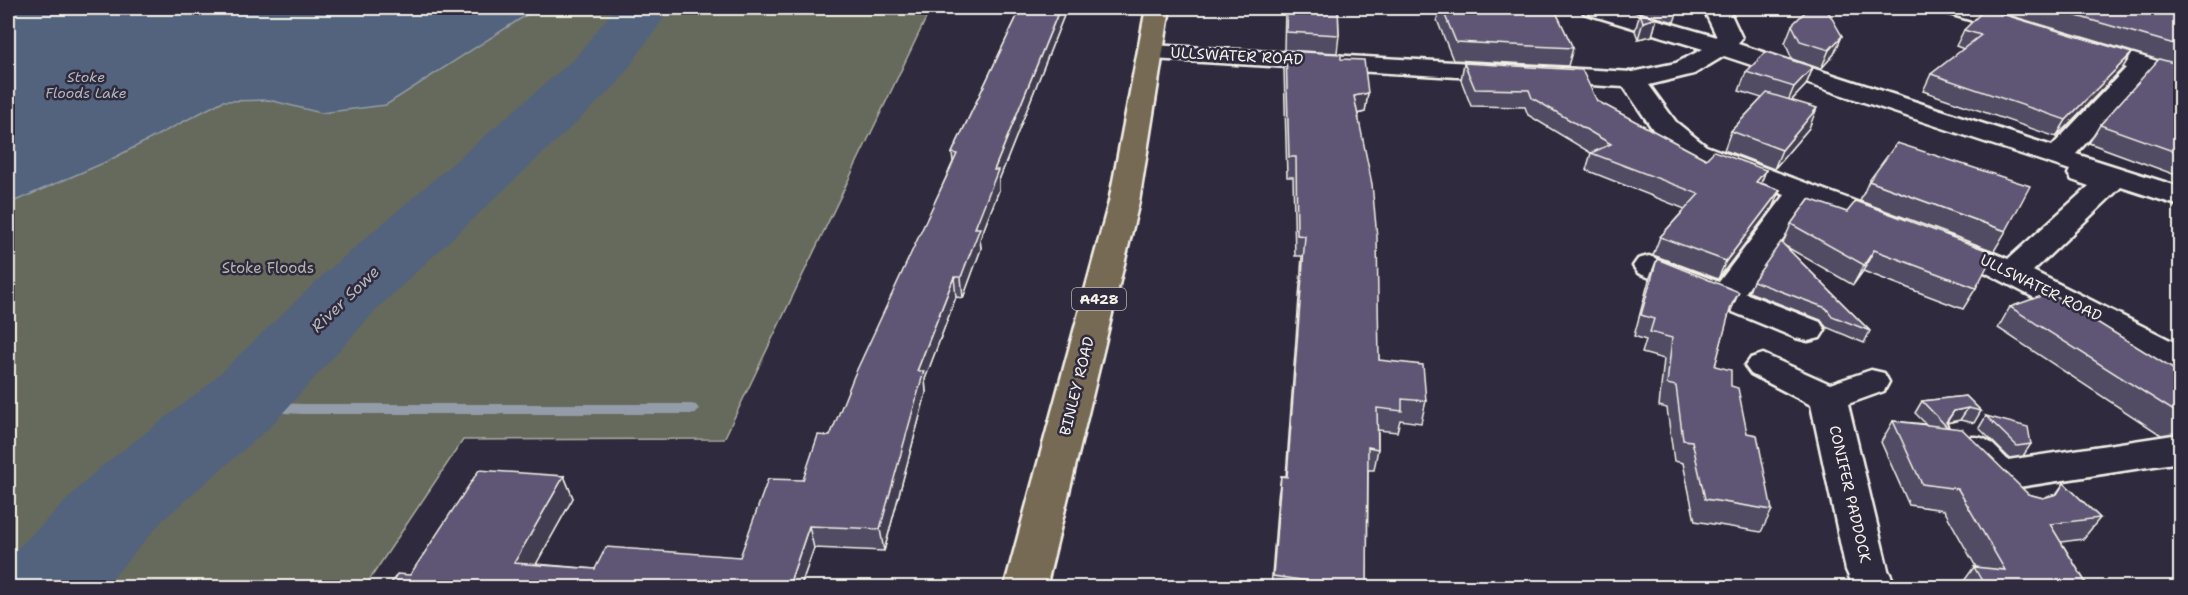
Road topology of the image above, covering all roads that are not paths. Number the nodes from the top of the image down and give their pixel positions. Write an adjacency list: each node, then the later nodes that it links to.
1 (1158, 8): 6 (main road, BINLEY ROAD / A428)
2 (1592, 8): 5 (street)
3 (1717, 8): 5 (street)
4 (1954, 8): 7 (street)
5 (1722, 46): 9 (street); 11 (street)
6 (1152, 52): 9 (street, ULLSWATER ROAD); 26 (main road, BINLEY ROAD / A428)
7 (2143, 65): 8 (street); 11 (street)
8 (2181, 76)
9 (1632, 80): 12 (street, ULLSWATER ROAD)
10 (1983, 141): 15 (street)
11 (2058, 156): 13 (street)
12 (1802, 192): 15 (street, ULLSWATER ROAD); 16 (street)
13 (2181, 197)
14 (1649, 266): 16 (street)
15 (2012, 273): 18 (street, ULLSWATER ROAD)
16 (1725, 297): 17 (street)
17 (1808, 330)
18 (2181, 359)
19 (1763, 366): 21 (street)
20 (1871, 382): 21 (street)
21 (1828, 398): 27 (street, CONIFER PADDOCK)
22 (1960, 435): 24 (street)
23 (2181, 448): 24 (street)
24 (2000, 476): 25 (street)
25 (2027, 502)
26 (1025, 588)
27 (1876, 588)

